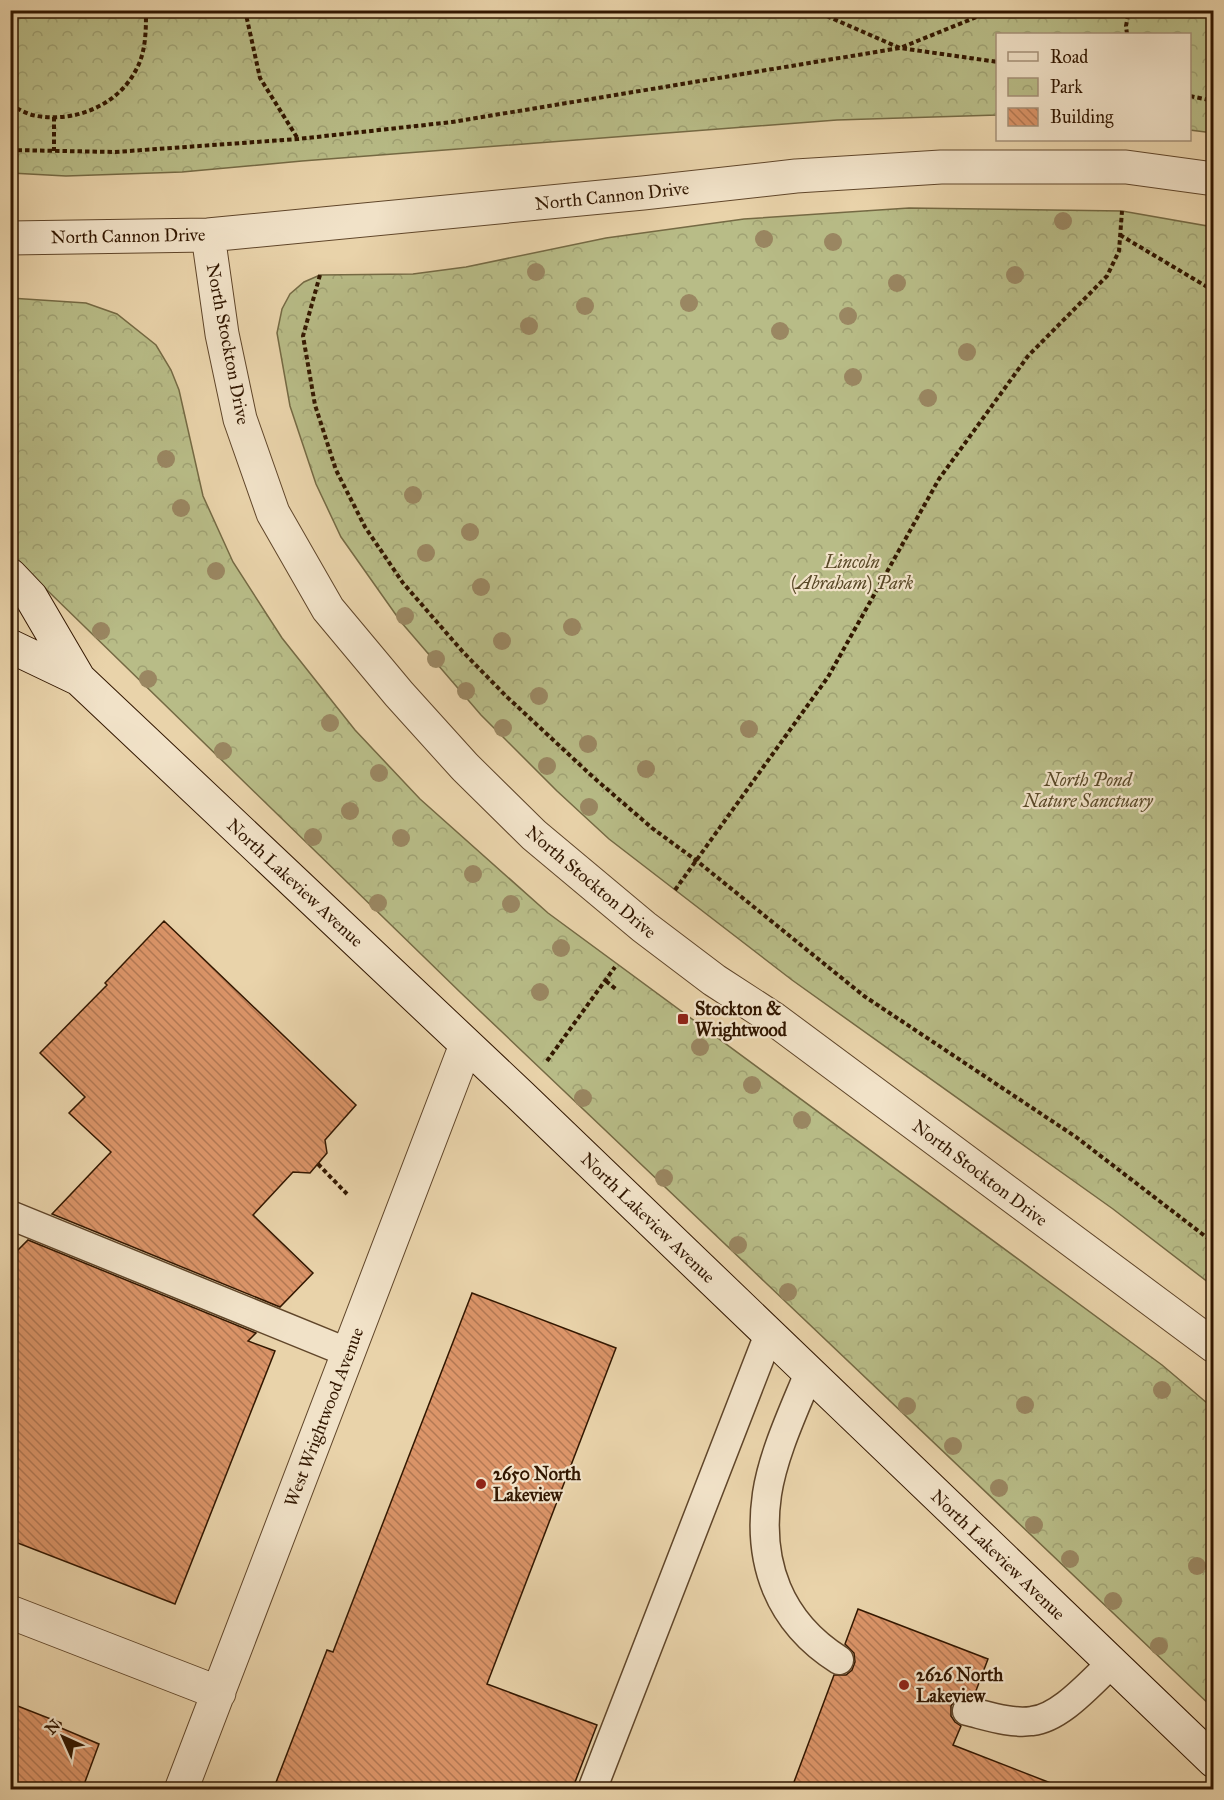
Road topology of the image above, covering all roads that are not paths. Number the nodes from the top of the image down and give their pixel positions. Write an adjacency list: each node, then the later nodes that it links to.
1 (1214, 179): 2 (street, North Cannon Drive)
2 (207, 235): 3 (street, North Cannon Drive); 10 (street, North Stockton Drive)
3 (10, 238)
4 (10, 575): 6 (street, North Lakeview Avenue)
5 (10, 646): 6 (street, North Lakeview Avenue)
6 (78, 679): 7 (street, North Lakeview Avenue)
7 (466, 1045): 9 (street, North Lakeview Avenue); 11 (street, West Wrightwood Avenue)
8 (10, 1215): 11 (lane)
9 (769, 1334): 12 (street, North Lakeview Avenue); 20 (lane)
10 (1214, 1346)
11 (349, 1353): 16 (street, West Wrightwood Avenue)
12 (809, 1373): 14 (lane); 15 (street, North Lakeview Avenue)
13 (10, 1612): 16 (street)
14 (839, 1660)
15 (1112, 1664): 17 (lane); 18 (street, North Lakeview Avenue)
16 (219, 1693): 19 (street, West Wrightwood Avenue)
17 (967, 1711)
18 (1214, 1761)
19 (181, 1790)
20 (592, 1790)

